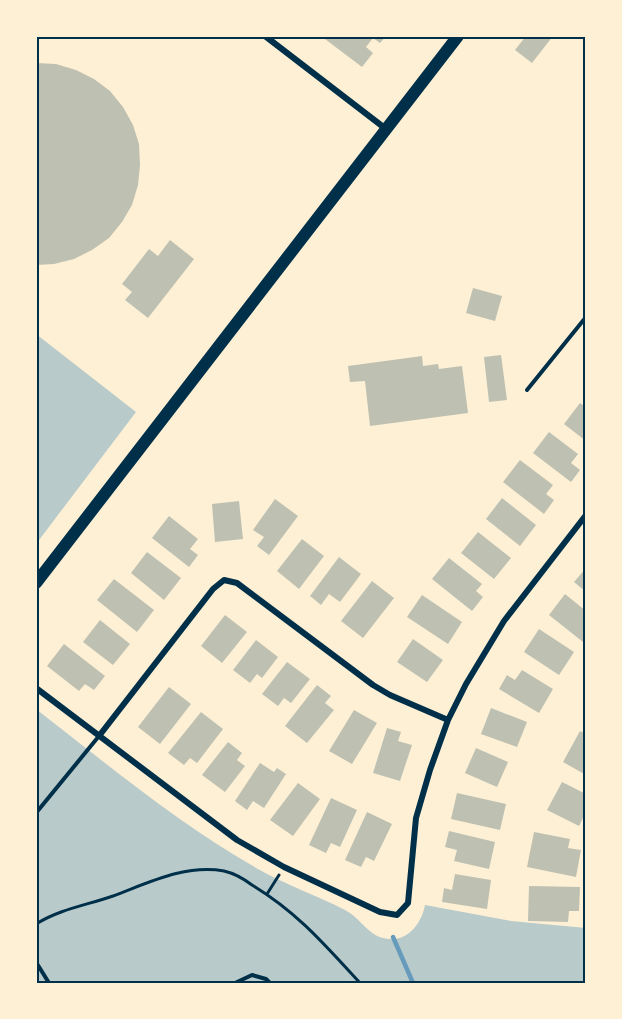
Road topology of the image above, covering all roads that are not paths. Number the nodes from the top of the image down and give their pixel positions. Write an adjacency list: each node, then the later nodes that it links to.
1 (265, 36): 3 (street)
2 (458, 36): 3 (main road)
3 (386, 129): 7 (main road)
4 (586, 317): 5 (lane)
5 (527, 390)
6 (586, 514): 9 (street)
7 (36, 583)
8 (36, 688): 10 (street)
9 (448, 720): 10 (street); 10 (street)
10 (99, 736): 11 (lane)
11 (36, 813)
12 (36, 962): 13 (lane)
13 (49, 983)
14 (235, 983): 15 (lane)
15 (270, 983)

